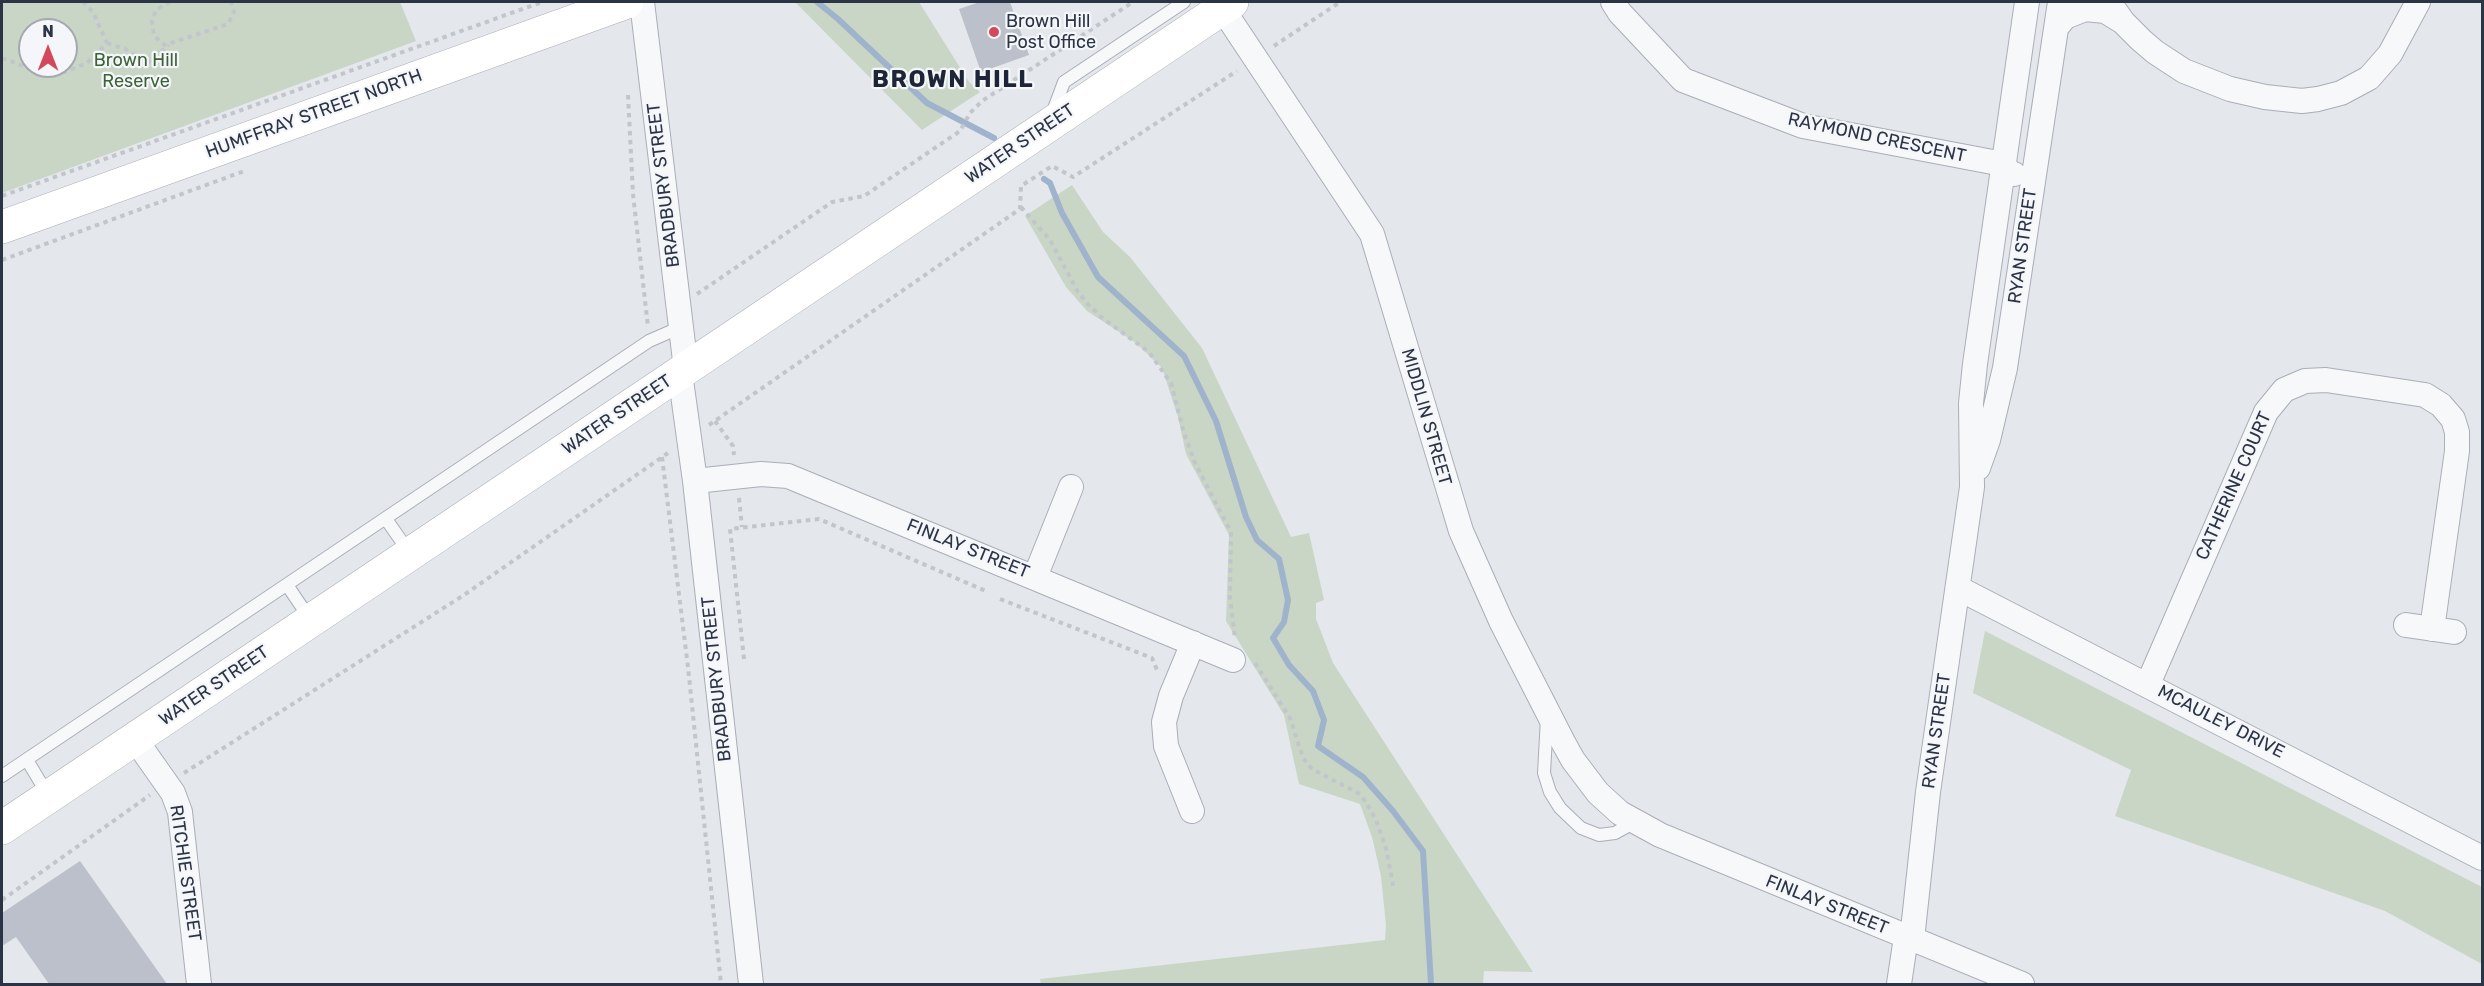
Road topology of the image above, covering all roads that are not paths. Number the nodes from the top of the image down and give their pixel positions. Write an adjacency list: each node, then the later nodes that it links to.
1 (627, 2): 15 (main road, HUMFFRAY STREET NORTH)
2 (642, 2): 16 (street, BRADBURY STREET)
3 (1184, 2): 12 (lane)
4 (1612, 2): 13 (street, RAYMOND CRESCENT)
5 (2027, 2): 13 (street, RYAN STREET)
6 (2060, 2): 11 (street, RYAN STREET)
7 (2109, 2): 10 (street)
8 (2418, 2): 10 (street)
9 (1227, 5): 12 (main road, WATER STREET); 33 (street, MIDDLIN STREET)
10 (2123, 22): 11 (street)
11 (2056, 28): 14 (street, RYAN STREET)
12 (1047, 126): 17 (main road, WATER STREET)
13 (2002, 164): 14 (street, RAYMOND CRESCENT); 18 (street, RYAN STREET)
14 (2034, 177): 19 (street, RYAN STREET)
15 (2, 227)
16 (679, 316): 17 (street, BRADBURY STREET); 23 (lane)
17 (683, 371): 20 (street, BRADBURY STREET); 24 (main road, WATER STREET)
18 (1973, 386): 19 (lane); 22 (street, RYAN STREET)
19 (2001, 386): 22 (street, RYAN STREET)
20 (695, 481): 25 (street, FINLAY STREET); 44 (street, BRADBURY STREET)
21 (1071, 487): 25 (street)
22 (1972, 487): 27 (street, RYAN STREET)
23 (386, 519): 24 (lane); 26 (lane)
24 (411, 554): 28 (main road, WATER STREET)
25 (1035, 577): 30 (street, FINLAY STREET)
26 (287, 585): 28 (lane); 35 (lane)
27 (1958, 588): 32 (street, MCAULEY DRIVE); 42 (street, RYAN STREET)
28 (311, 621): 34 (main road, WATER STREET)
29 (2406, 625): 32 (street, CATHERINE COURT)
30 (1193, 643): 31 (street, FINLAY STREET); 38 (street)
31 (1240, 652)
32 (2148, 684): 41 (street, MCAULEY DRIVE)
33 (1547, 711): 39 (street, MIDDLIN STREET); 39 (lane)
34 (135, 739): 37 (main road, WATER STREET); 43 (street, RITCHIE STREET)
35 (27, 760): 36 (lane); 37 (lane)
36 (2, 776)
37 (49, 796): 40 (main road, WATER STREET)
38 (1192, 811)
39 (1635, 822): 42 (street, FINLAY STREET)
40 (2, 828)
41 (2482, 858)
42 (1909, 938): 45 (street, RYAN STREET); 46 (street, FINLAY STREET)
43 (199, 984)
44 (752, 984)
45 (1899, 984)
46 (2022, 984)

